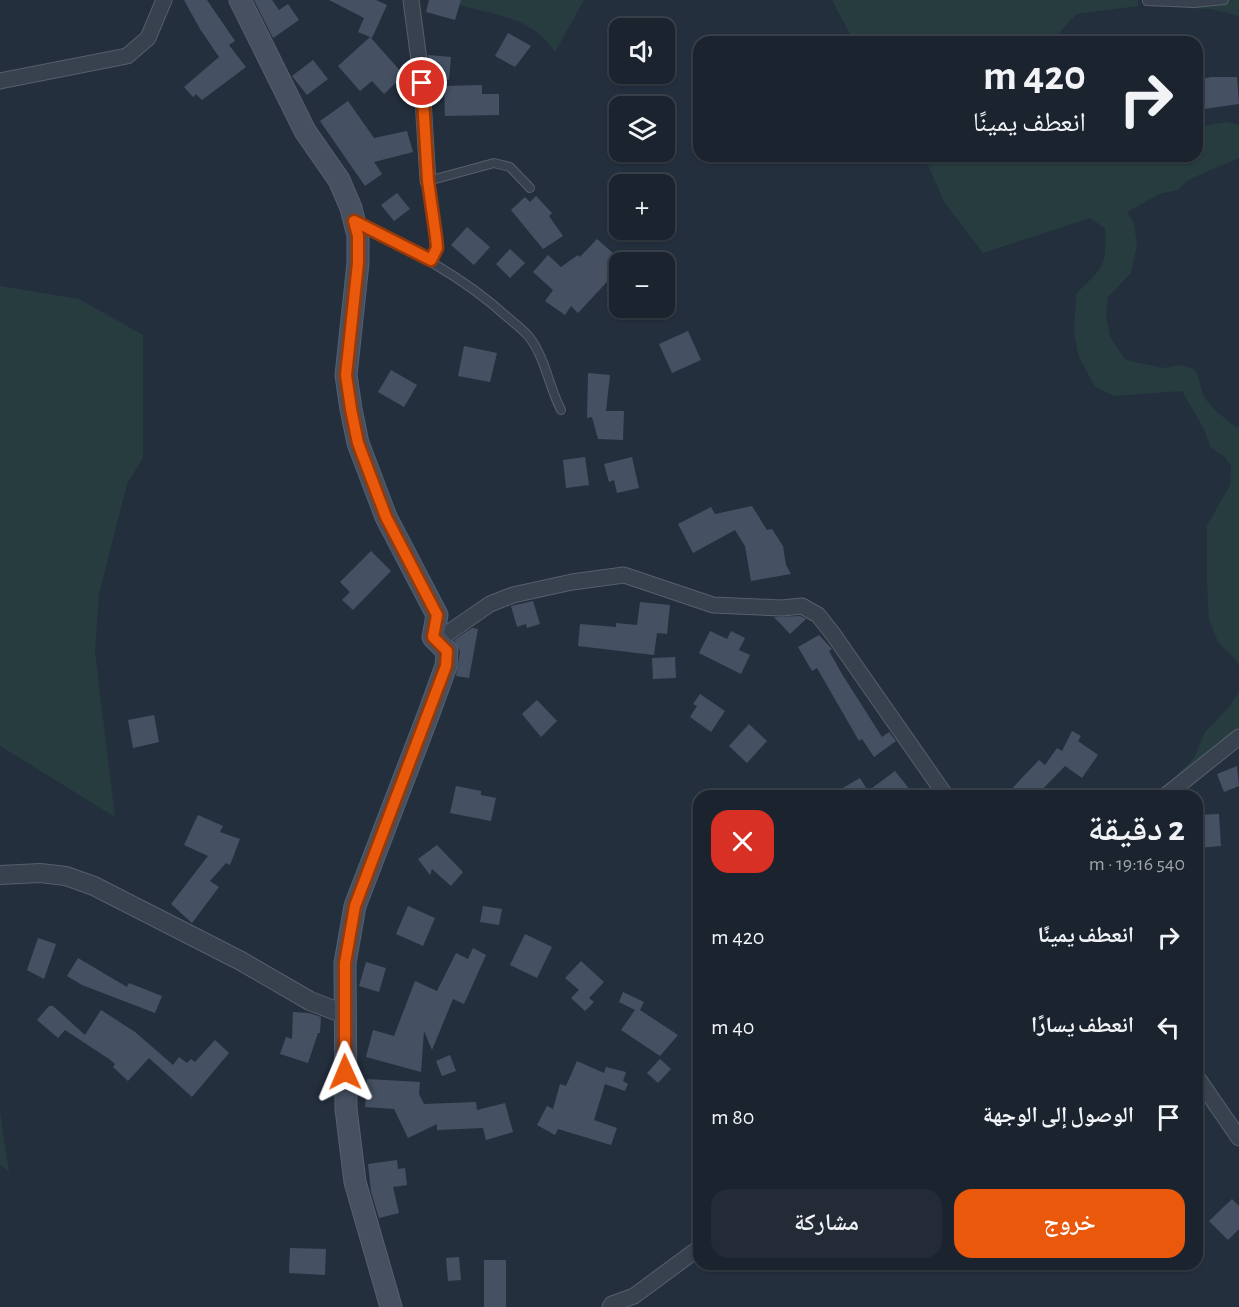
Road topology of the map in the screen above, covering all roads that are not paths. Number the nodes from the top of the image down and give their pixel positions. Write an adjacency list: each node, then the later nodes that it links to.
1 (164, 0): 6 (street)
2 (240, 0): 9 (main road)
3 (411, 0): 7 (street)
4 (1224, 0): 5 (lane)
5 (1147, 1)
6 (0, 81)
7 (428, 181): 8 (lane); 10 (lane)
8 (530, 188)
9 (354, 221): 10 (lane); 12 (main road)
10 (431, 260): 11 (lane)
11 (561, 410)
12 (433, 637): 14 (street); 17 (main road)
13 (1239, 737): 15 (street)
14 (942, 790)
15 (1173, 790)
16 (0, 875): 17 (street)
17 (345, 1014): 22 (main road)
18 (1203, 1086): 19 (street)
19 (1239, 1138)
20 (693, 1252): 21 (street)
21 (613, 1306)
22 (391, 1307)

